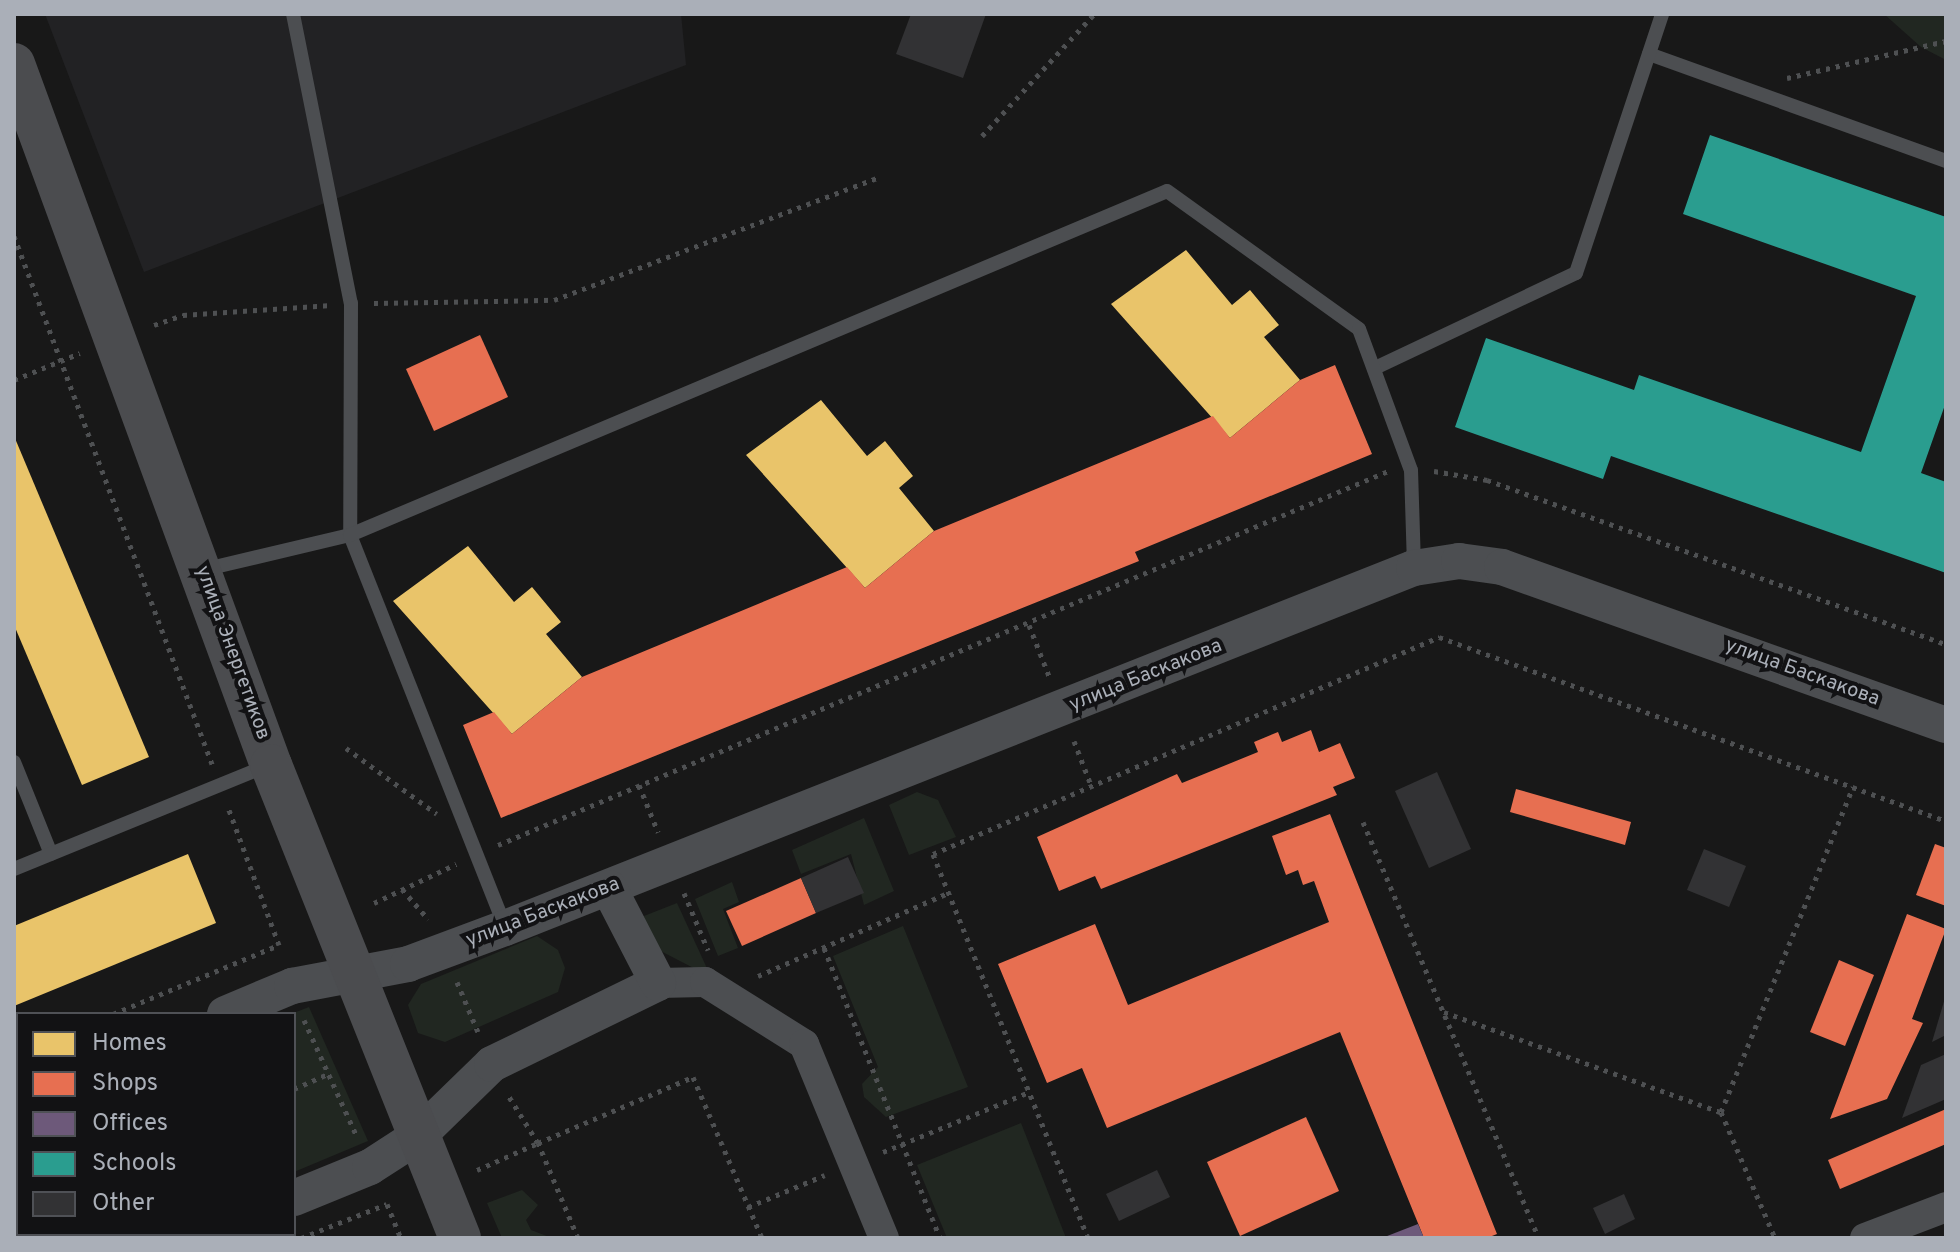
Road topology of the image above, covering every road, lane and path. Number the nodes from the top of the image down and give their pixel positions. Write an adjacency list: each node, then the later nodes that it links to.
1 (293, 14): 12 (lane)
2 (1094, 14): 8 (path)
3 (1662, 14): 5 (lane)
4 (1946, 41): 7 (path)
5 (1649, 54): 7 (lane); 16 (lane)
6 (14, 64): 20 (main road, улица Энергетиков)
7 (1743, 88): 9 (lane)
8 (982, 136)
9 (1946, 161)
10 (879, 177): 12 (path)
11 (14, 236): 15 (path)
12 (351, 303): 13 (path); 18 (lane)
13 (154, 325)
14 (84, 351): 15 (path)
15 (62, 360): 17 (path); 25 (path)
16 (1375, 368): 18 (lane); 19 (lane)
17 (14, 380)
18 (350, 535): 20 (lane); 27 (lane)
19 (1414, 568): 21 (street, улица Баскакова); 32 (street, улица Баскакова)
20 (202, 570): 24 (main road, улица Энергетиков)
21 (1946, 725)
22 (346, 748): 27 (path)
23 (14, 762): 30 (lane)
24 (271, 765): 25 (lane); 38 (main road, улица Энергетиков)
25 (220, 785): 30 (lane); 42 (path)
26 (1853, 787): 28 (path); 34 (path); 51 (path)
27 (457, 809): 36 (lane)
28 (1946, 821)
29 (1363, 822): 44 (path)
30 (51, 854): 31 (lane)
31 (14, 869)
32 (609, 888): 36 (street, улица Баскакова); 40 (street)
33 (402, 889): 35 (path)
34 (948, 893): 37 (path); 50 (path)
35 (429, 921)
36 (505, 928): 38 (street, улица Баскакова)
37 (824, 948): 41 (path); 55 (path)
38 (351, 969): 43 (street, улица Баскакова); 52 (main road, улица Энергетиков)
39 (456, 981): 46 (path)
40 (658, 983): 52 (street); 56 (street)
41 (742, 983)
42 (118, 1012)
43 (231, 1012)
44 (1444, 1012): 51 (path); 69 (path)
45 (304, 1020): 47 (path)
46 (478, 1033)
47 (328, 1074): 48 (path); 53 (path)
48 (296, 1088)
49 (504, 1088): 54 (path)
50 (1029, 1092): 55 (path); 68 (path)
51 (1721, 1112): 70 (path)
52 (418, 1136): 58 (street); 63 (main road, улица Энергетиков)
53 (359, 1141)
54 (538, 1143): 57 (path); 59 (path); 64 (path)
55 (902, 1144): 56 (path); 67 (path)
56 (853, 1164): 59 (path); 66 (street)
57 (477, 1170)
58 (296, 1197)
59 (748, 1207): 65 (path)
60 (1946, 1207): 71 (street)
61 (301, 1238): 62 (path)
62 (401, 1238)
63 (460, 1238)
64 (578, 1238)
65 (762, 1238)
66 (884, 1238)
67 (940, 1238)
68 (1088, 1238)
69 (1539, 1238)
70 (1775, 1238)
71 (1865, 1238)

